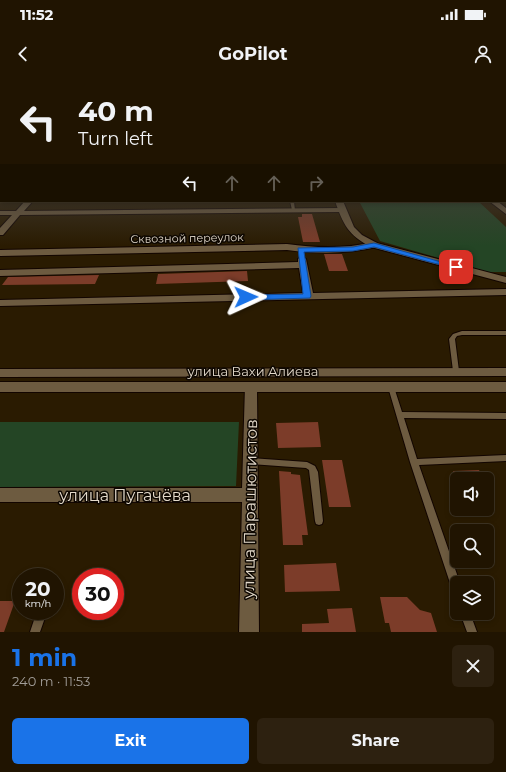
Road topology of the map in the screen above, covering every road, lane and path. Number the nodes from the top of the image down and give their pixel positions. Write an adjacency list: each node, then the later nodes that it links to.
1 (28, 202): 11 (street)
2 (210, 202): 8 (street)
3 (292, 202): 6 (lane)
4 (339, 202): 7 (street)
5 (494, 202): 9 (street)
6 (294, 210): 7 (street); 8 (street)
7 (342, 210): 13 (street)
8 (208, 211): 11 (street)
9 (506, 212)
10 (0, 213): 11 (street)
11 (19, 213): 12 (street)
12 (0, 233)
13 (374, 245): 14 (street, Сквозной переулок); 19 (street)
14 (300, 250): 15 (street, Сквозной переулок); 16 (street)
15 (0, 253)
16 (303, 263): 17 (street); 18 (street); 21 (street)
17 (0, 268)
18 (0, 273)
19 (506, 280)
20 (506, 292): 21 (street)
21 (308, 296): 22 (street)
22 (0, 303)
23 (506, 333): 24 (lane)
24 (456, 371): 25 (street, улица Вахи Алиева); 26 (street, улица Вахи Алиева)
25 (506, 372)
26 (0, 373)
27 (251, 386): 28 (street, улица Вахи Алиева); 29 (street, улица Вахи Алиева); 34 (street, улица Парашютистов)
28 (0, 387)
29 (391, 387): 30 (street, улица Вахи Алиева); 31 (lane)
30 (506, 387)
31 (401, 415): 32 (lane); 35 (lane)
32 (506, 416)
33 (506, 458): 35 (lane)
34 (251, 461): 37 (street, улица Парашютистов); 38 (lane)
35 (414, 462): 39 (lane)
36 (0, 495): 37 (street, улица Пугачёва)
37 (251, 495): 43 (street, улица Парашютистов)
38 (319, 521)
39 (453, 576)
40 (39, 620): 42 (lane)
41 (468, 620): 44 (lane)
42 (35, 632)
43 (249, 632)
44 (472, 632)

